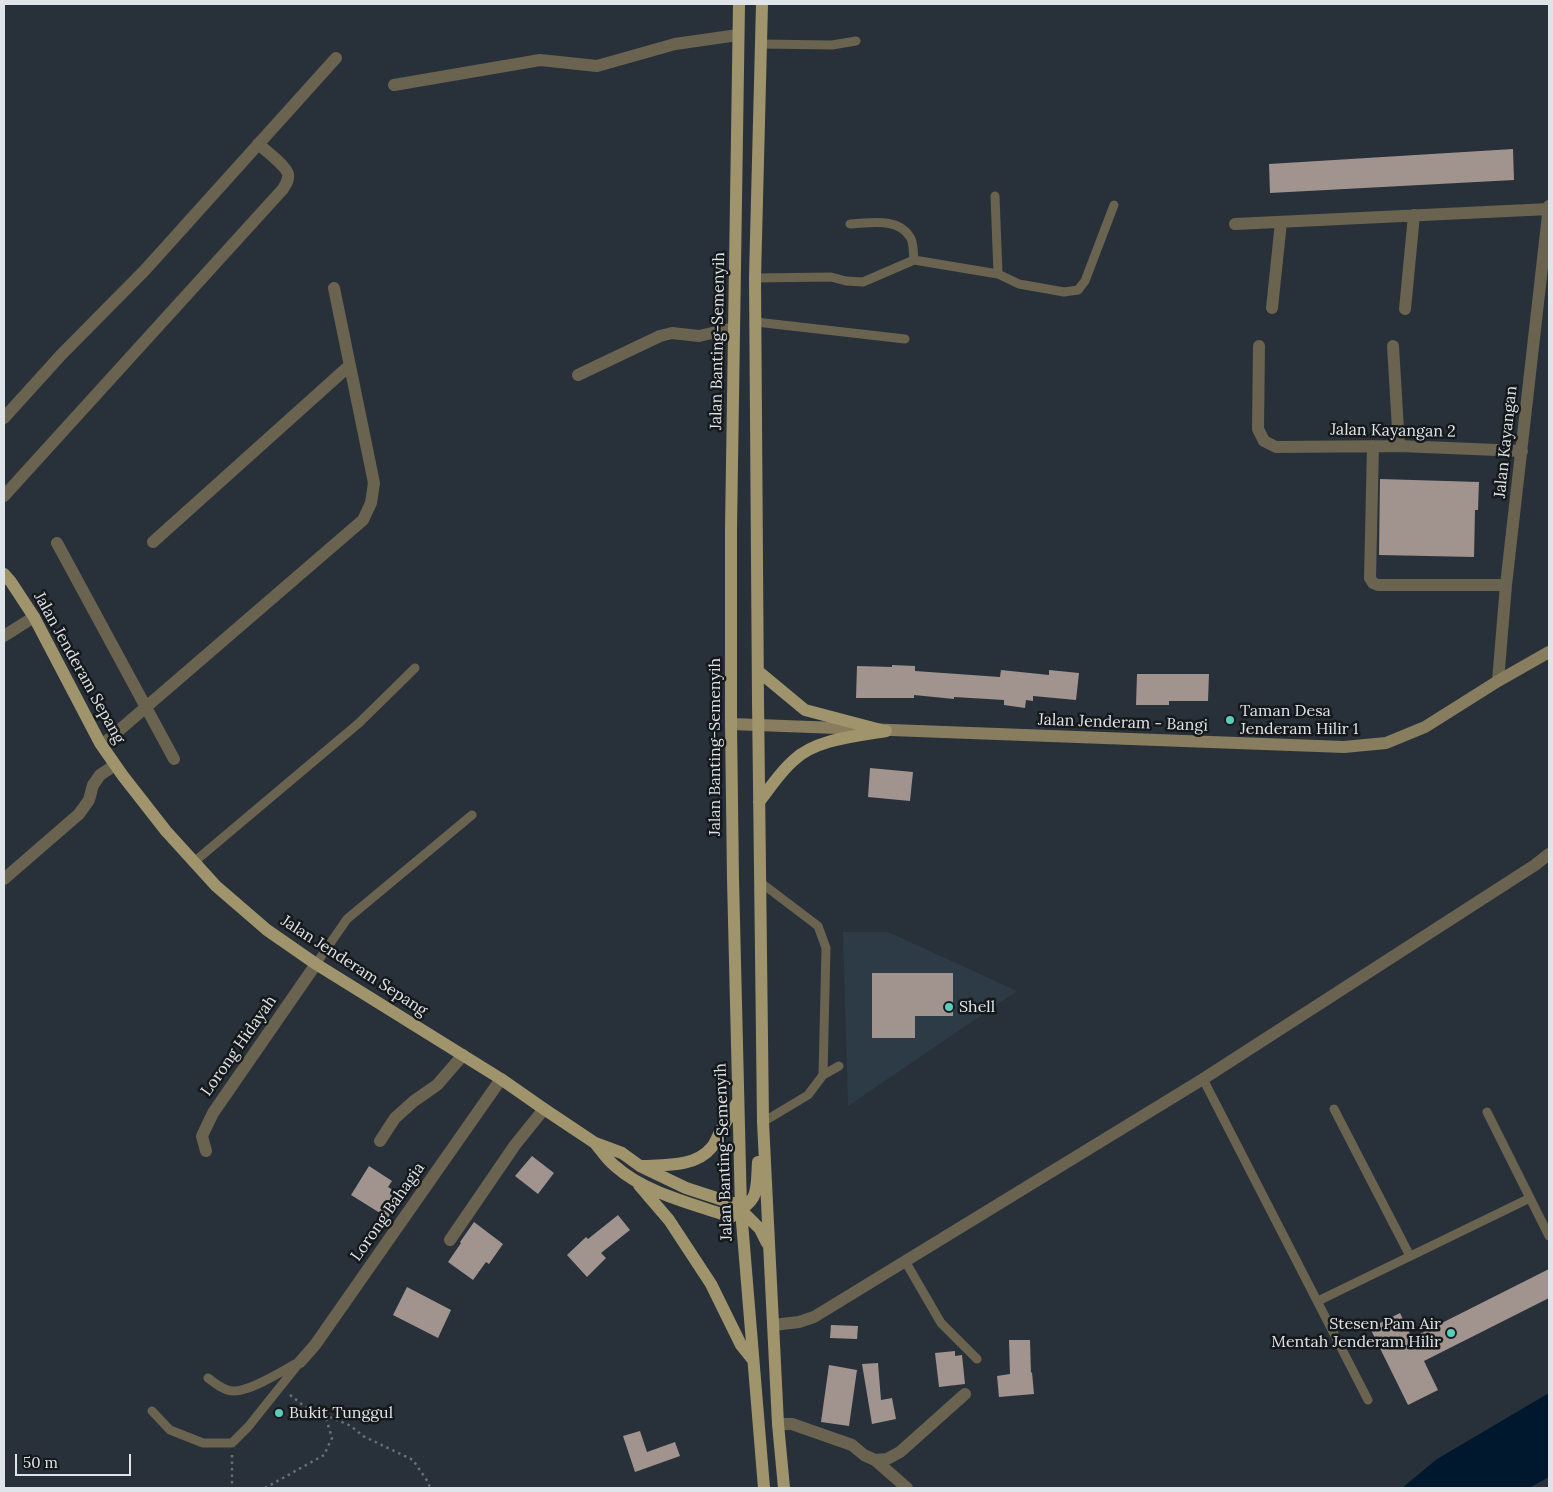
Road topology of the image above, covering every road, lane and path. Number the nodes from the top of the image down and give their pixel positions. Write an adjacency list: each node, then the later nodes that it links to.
1 (739, 4): 3 (main road, Jalan Banting-Semenyih)
2 (762, 4): 5 (main road)
3 (738, 35): 7 (street); 23 (main road, Jalan Banting-Semenyih)
4 (856, 41): 5 (lane)
5 (761, 44): 18 (main road)
6 (336, 58): 8 (street)
7 (394, 84)
8 (258, 144): 29 (street); 33 (street)
9 (995, 196): 17 (lane)
10 (1114, 206): 17 (lane)
11 (1549, 207): 12 (street); 32 (street, Jalan Kayangan)
12 (1414, 215): 13 (street); 21 (street)
13 (1281, 222): 15 (street); 20 (street)
14 (850, 224): 16 (lane)
15 (1235, 224)
16 (914, 260): 17 (lane); 18 (lane)
17 (998, 274)
18 (755, 278): 22 (main road)
19 (334, 288): 27 (street)
20 (1272, 308)
21 (1405, 309)
22 (756, 322): 24 (lane); 42 (main road)
23 (734, 328): 28 (street); 45 (main road, Jalan Banting-Semenyih)
24 (905, 339)
25 (1259, 346): 30 (street, Jalan Kayangan 2)
26 (1393, 346): 31 (street)
27 (349, 366): 34 (street); 44 (street)
28 (578, 375)
29 (4, 418)
30 (1373, 446): 31 (street, Jalan Kayangan 2); 37 (street)
31 (1399, 446): 32 (street, Jalan Kayangan 2)
32 (1522, 450): 37 (street, Jalan Kayangan)
33 (4, 496)
34 (153, 542)
35 (57, 543): 44 (street)
36 (4, 574): 38 (main road, Jalan Jenderam Sepang)
37 (1506, 585): 43 (street, Jalan Kayangan)
38 (34, 618): 39 (street); 48 (main road, Jalan Jenderam Sepang)
39 (4, 636)
40 (1549, 652): 43 (main road, Jalan Jenderam - Bangi)
41 (415, 668): 54 (lane)
42 (758, 671): 46 (main road); 47 (main road)
43 (1498, 681): 47 (main road, Jalan Jenderam - Bangi)
44 (145, 707): 48 (street); 49 (street)
45 (731, 724): 46 (main road, Jalan Jenderam - Bangi); 63 (main road, Jalan Banting-Semenyih)
46 (758, 725): 47 (main road, Jalan Jenderam - Bangi); 51 (main road)
47 (886, 731): 51 (main road)
48 (102, 745): 50 (main road, Jalan Jenderam Sepang)
49 (174, 760)
50 (115, 765): 54 (main road, Jalan Jenderam Sepang); 55 (street)
51 (759, 802): 56 (main road)
52 (472, 815): 57 (lane)
53 (1549, 854): 62 (street)
54 (194, 862): 57 (main road, Jalan Jenderam Sepang)
55 (4, 879)
56 (760, 882): 60 (lane); 67 (main road)
57 (316, 964): 58 (main road, Jalan Jenderam Sepang); 71 (street, Lorong Hidayah)
58 (463, 1055): 61 (main road, Jalan Jenderam Sepang); 69 (street)
59 (839, 1066): 60 (lane)
60 (823, 1075): 67 (lane)
61 (501, 1079): 64 (main road, Jalan Jenderam Sepang); 85 (street, Lorong Bahagia)
62 (1203, 1079): 80 (street); 81 (lane)
63 (738, 1103): 72 (main road); 75 (main road, Jalan Banting-Semenyih)
64 (544, 1109): 70 (main road, Jalan Jenderam Sepang); 77 (street)
65 (1334, 1109): 79 (lane)
66 (1487, 1112): 74 (lane)
67 (762, 1122): 68 (main road)
68 (763, 1136): 75 (main road); 78 (main road)
69 (380, 1141)
70 (595, 1143): 72 (main road); 73 (main road)
71 (206, 1151)
72 (640, 1166): 75 (main road)
73 (637, 1182): 75 (main road); 84 (main road)
74 (1530, 1198): 76 (lane); 79 (lane)
75 (741, 1210): 78 (main road); 84 (main road, Jalan Banting-Semenyih)
76 (1549, 1236)
77 (450, 1240)
78 (770, 1248): 82 (main road)
79 (1410, 1256): 81 (lane)
80 (906, 1261): 82 (street); 83 (lane)
81 (1318, 1301): 89 (lane)
82 (773, 1325): 92 (main road)
83 (977, 1359)
84 (753, 1360): 98 (main road, Jalan Banting-Semenyih)
85 (300, 1362): 86 (lane); 87 (lane)
86 (208, 1378)
87 (280, 1387): 91 (path); 93 (lane)
88 (965, 1394): 94 (street)
89 (1368, 1400)
90 (152, 1411): 93 (lane)
91 (325, 1415): 96 (path); 97 (path)
92 (778, 1424): 94 (street); 99 (main road)
93 (232, 1443): 95 (path)
94 (875, 1460): 100 (street)
95 (232, 1488)
96 (265, 1488)
97 (430, 1488)
98 (764, 1488)
99 (784, 1488)
100 (907, 1488)

